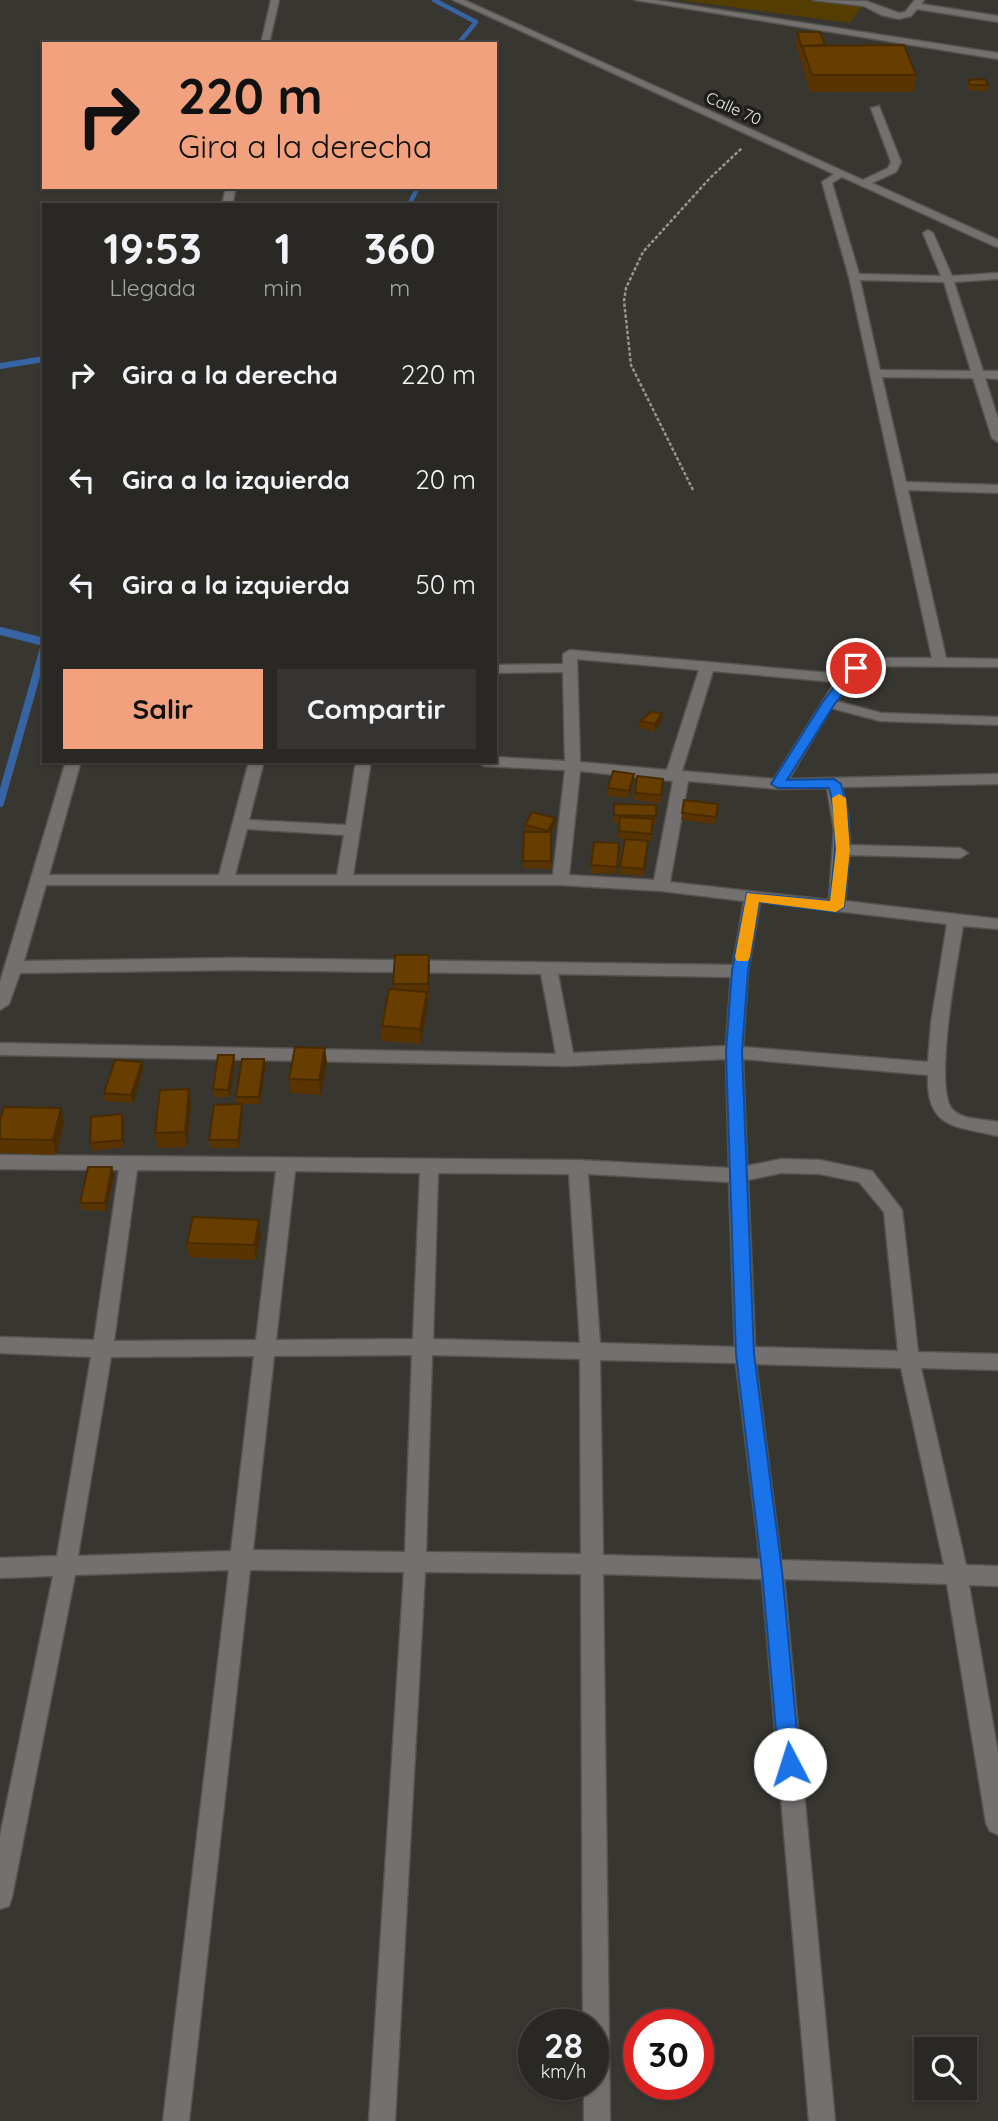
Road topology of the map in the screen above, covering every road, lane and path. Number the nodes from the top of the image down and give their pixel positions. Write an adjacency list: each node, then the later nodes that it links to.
1 (275, 0): 7 (street)
2 (457, 0): 10 (street, Calle 70)
3 (639, 0): 8 (street)
4 (817, 0): 5 (street)
5 (917, 3): 6 (street)
6 (998, 19)
7 (265, 42)
8 (998, 56)
9 (877, 108): 12 (street)
10 (761, 138): 11 (street, Calle 70); 24 (path)
11 (841, 174): 12 (street, Calle 70); 16 (street)
12 (862, 184): 14 (street, Calle 70)
13 (928, 233): 17 (street)
14 (998, 244)
15 (998, 275): 17 (street)
16 (854, 277): 17 (street); 18 (street)
17 (948, 279): 19 (street)
18 (876, 373): 19 (street); 22 (street)
19 (976, 375): 20 (street); 21 (street)
20 (998, 375)
21 (998, 438)
22 (902, 486): 23 (street); 25 (street)
23 (998, 489)
24 (693, 490)
25 (940, 662): 26 (street); 30 (street)
26 (998, 663)
27 (708, 664): 29 (street); 30 (street); 38 (street)
28 (497, 668): 29 (street)
29 (568, 668): 37 (street)
30 (847, 679): 31 (street)
31 (829, 703): 32 (street); 40 (street)
32 (998, 721)
33 (497, 762): 37 (street)
34 (73, 763): 47 (street)
35 (256, 763): 42 (street)
36 (364, 763): 43 (street)
37 (573, 766): 38 (street); 49 (street)
38 (677, 776): 40 (street); 50 (street)
39 (998, 779): 41 (street)
40 (778, 784): 41 (street)
41 (834, 784): 44 (street)
42 (239, 824): 43 (street); 46 (street)
43 (351, 830): 48 (street)
44 (843, 850): 45 (street); 52 (street)
45 (960, 853)
46 (226, 879): 47 (street); 48 (street)
47 (40, 880): 55 (street)
48 (344, 880): 49 (street)
49 (560, 880): 50 (street)
50 (661, 886): 51 (street)
51 (753, 896): 52 (street); 57 (street)
52 (836, 907): 53 (street)
53 (956, 919): 54 (street); 62 (street)
54 (998, 924)
55 (14, 967): 56 (street); 58 (street)
56 (548, 968): 57 (street); 61 (street)
57 (740, 971): 60 (street)
58 (0, 1004)
59 (0, 1049): 61 (street)
60 (734, 1052): 61 (street); 62 (street); 69 (street)
61 (566, 1060)
62 (934, 1069): 63 (street)
63 (998, 1129)
64 (0, 1162): 65 (street)
65 (129, 1162): 67 (street); 72 (street)
66 (429, 1165): 67 (street); 68 (street); 71 (street)
67 (286, 1166): 73 (street)
68 (578, 1167): 69 (street); 74 (street)
69 (737, 1175): 75 (street); 76 (street)
70 (0, 1345): 72 (street)
71 (425, 1347): 73 (street); 74 (street); 79 (street)
72 (103, 1349): 73 (street); 81 (street)
73 (267, 1349): 78 (street)
74 (590, 1350): 75 (street); 80 (street)
75 (745, 1354): 76 (street); 83 (street)
76 (909, 1359): 77 (street); 84 (street)
77 (998, 1362)
78 (242, 1560): 79 (street); 81 (street); 88 (street)
79 (415, 1562): 80 (street); 89 (street)
80 (592, 1564): 83 (street); 90 (street)
81 (66, 1565): 82 (street); 87 (street)
82 (0, 1568)
83 (772, 1571): 84 (street); 91 (street)
84 (957, 1576): 85 (street); 86 (street)
85 (998, 1576)
86 (998, 1823)
87 (0, 1897)
88 (176, 2121)
89 (382, 2121)
90 (597, 2121)
91 (822, 2121)

